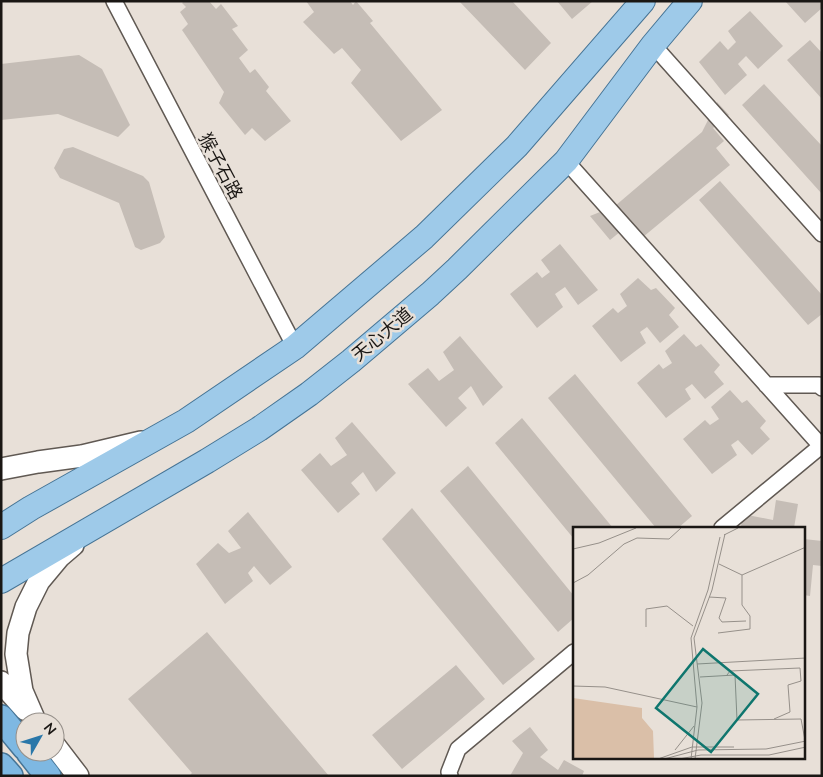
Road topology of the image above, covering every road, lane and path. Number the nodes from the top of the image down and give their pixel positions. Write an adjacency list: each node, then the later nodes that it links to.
1 (114, 1): 7 (street, 猴子石路)
2 (643, 1): 7 (main road)
3 (690, 1): 4 (main road, 天心大道)
4 (653, 45): 5 (main road, 天心大道); 6 (street)
5 (566, 161): 8 (street); 12 (main road, 天心大道)
6 (822, 234)
7 (295, 347): 10 (main road)
8 (766, 385): 9 (street); 14 (street)
9 (822, 388)
10 (153, 439): 11 (main road); 13 (main road)
11 (1, 468)
12 (96, 525): 15 (main road, 天心大道); 19 (main road)
13 (1, 527)
14 (723, 527)
15 (1, 581)
16 (573, 653): 28 (street)
17 (1, 682): 18 (main road)
18 (27, 712)
19 (31, 712)
20 (1, 718): 21 (highway)
21 (15, 735)
22 (65, 759): 27 (main road)
23 (37, 762): 26 (highway)
24 (1, 766): 25 (highway)
25 (10, 776)
26 (48, 776)
27 (78, 776)
28 (450, 776)

